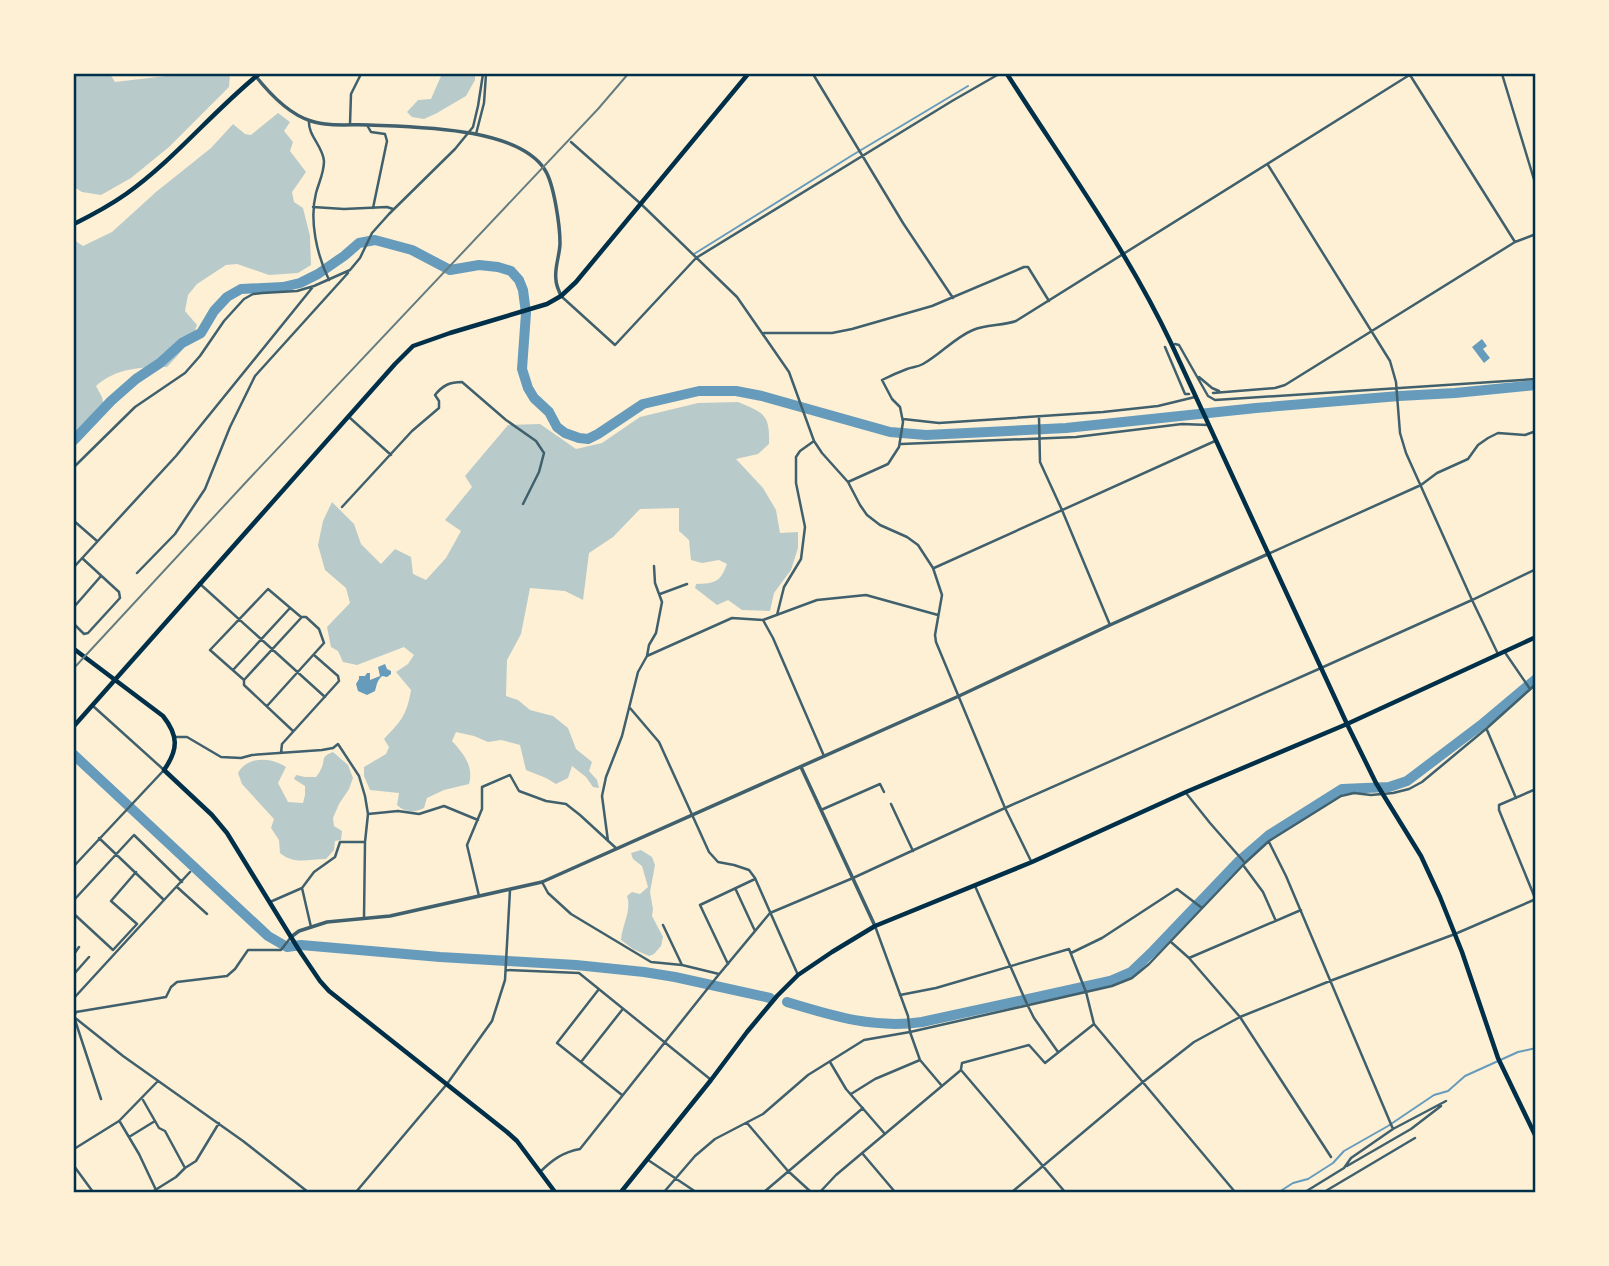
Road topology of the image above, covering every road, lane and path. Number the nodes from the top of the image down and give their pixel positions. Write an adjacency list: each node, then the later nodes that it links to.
1 (256, 74): 10 (street); 22 (main road)
2 (361, 74): 11 (street)
3 (484, 74): 13 (street); 21 (street)
4 (748, 74): 18 (main road)
5 (813, 74): 15 (street)
6 (999, 74): 15 (street)
7 (1007, 74): 25 (main road)
8 (1411, 74): 16 (street); 24 (street)
9 (1502, 74): 17 (street)
10 (309, 121): 11 (street); 19 (street)
11 (350, 125): 12 (street)
12 (367, 125): 13 (street); 20 (street)
13 (476, 134): 30 (street)
14 (571, 142): 18 (street)
15 (864, 156): 26 (street); 31 (street)
16 (1267, 164): 25 (street); 33 (street)
17 (1535, 186)
18 (641, 204): 26 (street); 30 (main road)
19 (313, 207): 20 (street); 28 (street)
20 (373, 208): 21 (street)
21 (394, 209): 27 (street)
22 (74, 224)
23 (1535, 234): 24 (street)
24 (1515, 242): 33 (street)
25 (1124, 254): 32 (street); 43 (main road)
26 (696, 258): 30 (street); 34 (street)
27 (350, 270): 28 (street); 68 (street)
28 (329, 280): 29 (street)
29 (314, 286): 54 (street); 61 (street)
30 (561, 296): 44 (main road)
31 (953, 298): 32 (street); 34 (street)
32 (1049, 301): 46 (street)
33 (1372, 331): 39 (street); 40 (street)
34 (762, 333): 50 (street)
35 (1175, 344): 37 (street)
36 (1165, 347): 42 (street)
37 (1195, 373): 39 (street); 40 (street)
38 (1535, 379): 39 (street)
39 (1397, 388): 56 (street)
40 (1223, 392): 41 (street)
41 (1213, 393)
42 (1189, 394)
43 (1196, 399): 45 (street); 47 (main road)
44 (349, 416): 53 (street); 70 (main road)
45 (1039, 418): 46 (street); 49 (street)
46 (903, 421): 52 (street)
47 (1207, 423): 49 (street); 51 (main road)
48 (1535, 431): 56 (street)
49 (1040, 438): 52 (street); 59 (street)
50 (814, 441): 55 (street); 78 (street)
51 (1215, 441): 59 (street); 62 (main road)
52 (900, 443): 55 (street)
53 (391, 455): 57 (street); 58 (street)
54 (74, 467)
55 (848, 482): 66 (street)
56 (1421, 485): 62 (street); 73 (street)
57 (523, 504)
58 (342, 507)
59 (1062, 510): 66 (street); 82 (street)
60 (74, 521): 61 (street)
61 (97, 541): 63 (street)
62 (1268, 554): 82 (street); 91 (main road)
63 (82, 558): 65 (street); 69 (street)
64 (654, 566): 72 (street)
65 (74, 567)
66 (933, 568): 76 (street)
67 (1535, 569): 73 (street)
68 (137, 573)
69 (101, 576): 74 (street); 81 (street)
70 (199, 583): 79 (street); 95 (main road)
71 (687, 584): 72 (street)
72 (659, 595): 90 (street)
73 (1472, 600): 88 (street); 91 (street)
74 (74, 607)
75 (290, 608): 77 (street); 79 (street); 84 (street)
76 (938, 615): 78 (street); 98 (street)
77 (301, 617): 86 (street); 89 (street)
78 (776, 617): 80 (street)
79 (240, 620): 84 (street); 92 (street)
80 (763, 620): 90 (street); 109 (street)
81 (74, 624)
82 (1110, 625): 98 (street)
83 (1535, 637): 87 (main road)
84 (261, 639): 86 (street); 92 (street)
85 (74, 649): 95 (main road)
86 (272, 649): 93 (street); 94 (street)
87 (1504, 651): 88 (main road); 97 (street)
88 (1498, 654): 103 (main road)
89 (314, 655): 93 (street); 99 (street)
90 (647, 656): 102 (street)
91 (1321, 668): 103 (main road); 118 (street)
92 (232, 670): 94 (street)
93 (298, 672): 99 (street); 101 (street)
94 (244, 680): 101 (street)
95 (115, 681): 100 (main road); 107 (main road)
96 (1535, 684): 97 (street)
97 (1530, 689): 105 (street)
98 (959, 696): 109 (street); 118 (street)
99 (325, 697): 106 (street)
100 (93, 705): 104 (main road); 111 (street)
101 (267, 706): 106 (street)
102 (630, 708): 121 (street); 124 (street)
103 (1347, 724): 114 (main road); 115 (main road)
104 (74, 726)
105 (1487, 728): 115 (street); 116 (street)
106 (293, 731): 108 (street)
107 (175, 737): 108 (street); 111 (main road)
108 (281, 753): 120 (street)
109 (824, 756): 110 (street)
110 (801, 767): 119 (street); 121 (street)
111 (164, 769): 123 (street); 148 (main road)
112 (1535, 789): 116 (street)
113 (884, 792): 119 (street)
114 (1186, 792): 130 (main road); 131 (street)
115 (1382, 793): 125 (street); 160 (main road)
116 (1516, 797): 145 (street)
117 (891, 804): 128 (street)
118 (1005, 808): 128 (street); 130 (street)
119 (821, 810): 135 (street)
120 (368, 814): 122 (street); 126 (street)
121 (691, 816): 127 (street); 136 (street)
122 (478, 820): 124 (street); 144 (street)
123 (99, 838): 129 (street); 132 (street)
124 (608, 841): 127 (street)
125 (1269, 841): 131 (street); 150 (street)
126 (365, 842): 141 (street); 154 (street)
127 (617, 849): 138 (street)
128 (913, 851): 135 (street)
129 (115, 854): 133 (street); 137 (street); 147 (street)
130 (1032, 862): 139 (main road)
131 (1244, 864): 149 (street); 155 (street)
132 (74, 866)
133 (136, 872): 146 (street); 164 (street)
134 (190, 872): 137 (street)
135 (853, 878): 151 (street); 157 (street)
136 (756, 879): 142 (street); 151 (street)
137 (182, 882): 140 (street)
138 (542, 882): 143 (street); 170 (street)
139 (975, 886): 157 (main road); 171 (street)
140 (177, 887): 146 (street); 152 (street)
141 (302, 888): 148 (street); 158 (street)
142 (735, 889): 159 (street); 169 (street)
143 (510, 890): 144 (street); 172 (street)
144 (480, 896): 154 (street)
145 (1535, 899): 160 (street)
146 (164, 900): 164 (street)
147 (74, 901)
148 (269, 902): 161 (main road)
149 (1202, 908): 162 (street); 165 (street)
150 (1301, 910): 155 (street); 176 (street)
151 (770, 913): 159 (street); 175 (street)
152 (207, 914)
153 (74, 915): 164 (street)
154 (364, 918): 158 (street)
155 (1276, 919): 168 (street)
156 (663, 925): 170 (street)
157 (875, 926): 175 (main road); 179 (street)
158 (310, 927): 161 (street)
159 (755, 931): 169 (street)
160 (1455, 934): 176 (street); 210 (main road)
161 (293, 940): 183 (street); 196 (main road)
162 (1171, 942): 168 (street); 178 (street)
163 (79, 947): 166 (street)
164 (117, 949): 180 (street)
165 (1071, 953): 171 (street); 178 (street)
166 (74, 954)
167 (89, 957): 173 (street)
168 (1189, 958): 184 (street)
169 (728, 964): 174 (street)
170 (682, 965): 174 (street)
171 (1011, 966): 179 (street); 181 (street)
172 (506, 970): 177 (street); 196 (street)
173 (74, 974)
174 (720, 974): 187 (street)
175 (798, 975): 193 (main road)
176 (1329, 981): 184 (street); 207 (street)
177 (599, 989): 182 (street); 191 (street)
178 (1086, 992): 181 (street); 185 (street)
179 (900, 995): 186 (street)
180 (74, 998)
181 (1027, 1004): 186 (street); 188 (street)
182 (623, 1009): 187 (street); 191 (street)
183 (74, 1017): 194 (street); 200 (street)
184 (1240, 1017): 195 (street); 214 (street)
185 (1094, 1024): 188 (street); 195 (street)
186 (910, 1032): 189 (street); 190 (street)
187 (665, 1042): 193 (street); 199 (street)
188 (1058, 1052): 192 (street)
189 (920, 1060): 197 (street); 198 (street)
190 (829, 1061): 198 (street); 205 (street)
191 (581, 1062): 199 (street)
192 (961, 1070): 197 (street); 217 (street)
193 (711, 1080): 215 (main road)
194 (158, 1081): 201 (street); 206 (street)
195 (1143, 1082): 217 (street); 238 (street)
196 (447, 1084): 221 (main road); 227 (street)
197 (942, 1086): 208 (street)
198 (850, 1094): 202 (street)
199 (622, 1096): 221 (street)
200 (101, 1099)
201 (143, 1099): 203 (street); 204 (street)
202 (863, 1108): 208 (street); 220 (street)
203 (119, 1121): 209 (street); 212 (street)
204 (155, 1121): 209 (street); 218 (street)
205 (747, 1122): 220 (street); 222 (street)
206 (219, 1123): 218 (street); 226 (street)
207 (1393, 1129): 219 (street); 219 (street)
208 (885, 1134): 213 (street)
209 (129, 1137): 223 (street)
210 (1535, 1137)
211 (1415, 1138): 241 (street)
212 (74, 1149)
213 (862, 1153): 234 (street); 235 (street)
214 (1331, 1157)
215 (648, 1160): 222 (street); 229 (main road)
216 (74, 1166): 224 (street)
217 (1043, 1166): 236 (street); 237 (street)
218 (185, 1168): 223 (street)
219 (1344, 1168): 240 (street)
220 (788, 1171): 232 (street); 233 (street)
221 (539, 1173): 228 (main road)
222 (676, 1179): 230 (street); 231 (street)
223 (156, 1190): 225 (street)
224 (93, 1192)
225 (152, 1192)
226 (308, 1192)
227 (356, 1192)
228 (554, 1192)
229 (621, 1192)
230 (664, 1192)
231 (696, 1192)
232 (764, 1192)
233 (811, 1192)
234 (820, 1192)
235 (895, 1192)
236 (1012, 1192)
237 (1065, 1192)
238 (1235, 1192)
239 (1297, 1192): 240 (street)
240 (1305, 1192)
241 (1324, 1192)

